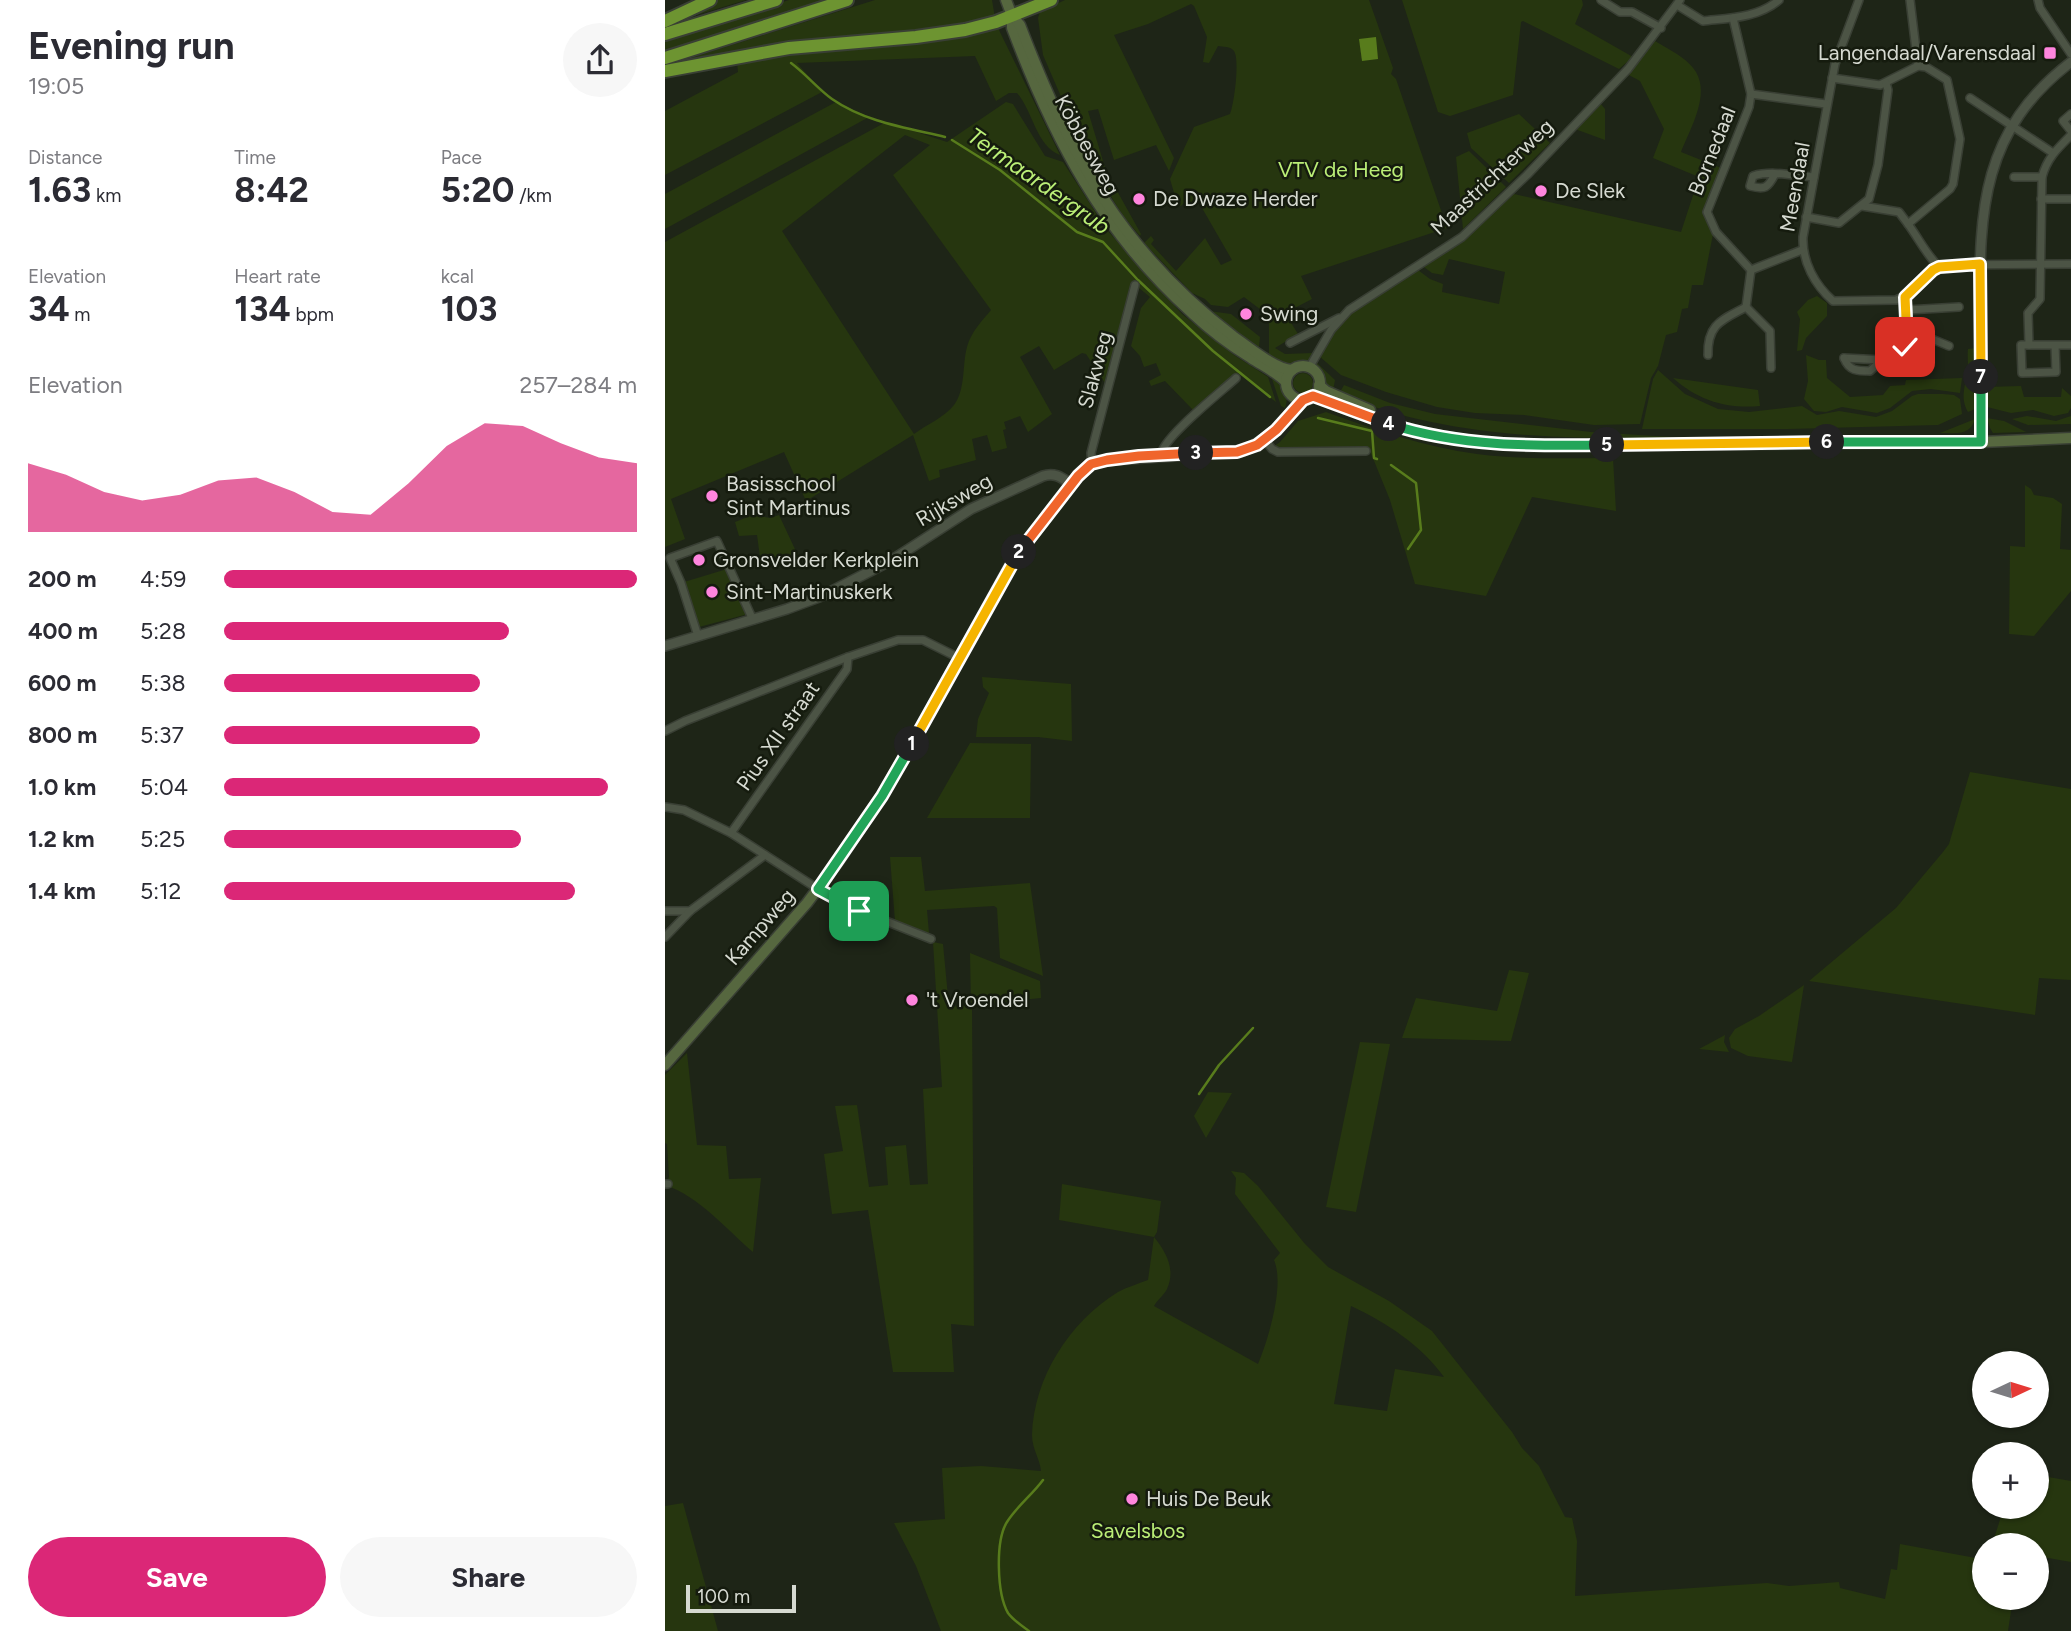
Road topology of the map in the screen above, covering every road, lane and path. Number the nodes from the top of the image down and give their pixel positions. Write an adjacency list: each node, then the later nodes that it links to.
1 (710, 0): 14 (highway)
2 (776, 0): 16 (highway)
3 (848, 0): 18 (highway)
4 (1006, 0): 12 (main road, Köbbesweg)
5 (1051, 0): 12 (highway)
6 (1601, 0): 15 (street)
7 (1779, 0): 13 (street)
8 (1859, 0): 22 (street, Meendaal)
9 (1910, 0): 20 (street)
10 (2038, 0): 17 (street)
11 (1679, 3): 13 (street); 15 (street, Maastrichterweg)
12 (1012, 16): 21 (highway); 31 (main road, Köbbesweg)
13 (1733, 18): 24 (street, Bornedaal)
14 (665, 21)
15 (1661, 28): 52 (street, Maastrichterweg)
16 (665, 34)
17 (2071, 54)
18 (665, 58)
19 (2071, 62): 28 (street)
20 (1918, 66): 23 (street); 40 (street)
21 (665, 71)
22 (1832, 78): 23 (street); 26 (street, Meendaal)
23 (1886, 83): 38 (street)
24 (1751, 94): 26 (street); 46 (street, Bornedaal)
25 (1971, 98): 28 (street)
26 (1826, 104): 33 (street, Meendaal)
27 (2071, 114): 29 (street)
28 (2012, 127): 30 (street); 42 (street)
29 (2071, 133): 30 (street)
30 (2053, 153): 35 (street)
31 (1072, 156): 63 (main road, Köbbesweg); 65 (main road, Köbbesweg)
32 (1775, 174): 33 (street)
33 (1814, 177): 39 (street, Meendaal)
34 (2014, 177): 35 (street)
35 (2042, 177): 36 (street)
36 (2041, 199): 37 (street); 43 (street)
37 (2071, 199)
38 (1862, 206): 39 (street); 40 (street)
39 (1806, 217): 41 (street, Meendaal)
40 (1908, 224): 45 (street)
41 (1802, 250): 46 (street); 48 (street, Meendaal)
42 (1980, 264): 43 (street); 45 (street); 73 (street)
43 (2040, 264): 44 (street); 55 (street)
44 (2071, 264)
45 (1939, 267): 48 (street)
46 (1751, 270): 49 (street)
47 (1135, 285): 77 (street, Slakweg)
48 (1905, 297): 51 (street)
49 (1746, 307): 59 (street); 62 (street)
50 (1959, 307): 51 (street)
51 (1907, 310): 53 (street)
52 (1343, 316): 54 (street); 61 (street, Maastrichterweg)
53 (1907, 340): 58 (street); 60 (street)
54 (1290, 343)
55 (2029, 345): 56 (street); 56 (street)
56 (2055, 345): 57 (street)
57 (2071, 345)
58 (1949, 346)
59 (1708, 355)
60 (1882, 360)
61 (1310, 368): 63 (main road); 66 (main road)
62 (1771, 368)
63 (1292, 370): 65 (main road)
64 (1236, 378): 76 (street)
65 (1286, 382): 67 (main road)
66 (1319, 384): 68 (main road); 74 (main road)
67 (1291, 395): 69 (main road); 70 (main road)
68 (1313, 396): 69 (main road); 74 (main road)
69 (1303, 400): 70 (main road)
70 (1276, 430): 72 (main road)
71 (2071, 438): 73 (main road)
72 (1265, 440): 75 (street); 76 (main road)
73 (1981, 442): 74 (main road)
74 (1551, 445)
75 (1366, 451)
76 (1161, 455): 77 (main road)
77 (1091, 464): 78 (main road)
78 (1071, 484): 79 (street, Rijksweg); 83 (main road, Kampweg)
79 (753, 620): 80 (street, Rijksweg); 80 (street)
80 (698, 636): 81 (street, Rijksweg)
81 (665, 646)
82 (848, 657): 83 (street); 84 (street); 86 (street, Pius XII straat)
83 (961, 659): 88 (main road, Kampweg)
84 (665, 731)
85 (665, 807): 86 (street)
86 (731, 833): 87 (street)
87 (765, 855): 88 (street); 90 (street)
88 (818, 889): 92 (street); 93 (main road, Kampweg)
89 (665, 911): 90 (street)
90 (690, 911): 91 (street)
91 (665, 937)
92 (932, 939)
93 (665, 1065)

